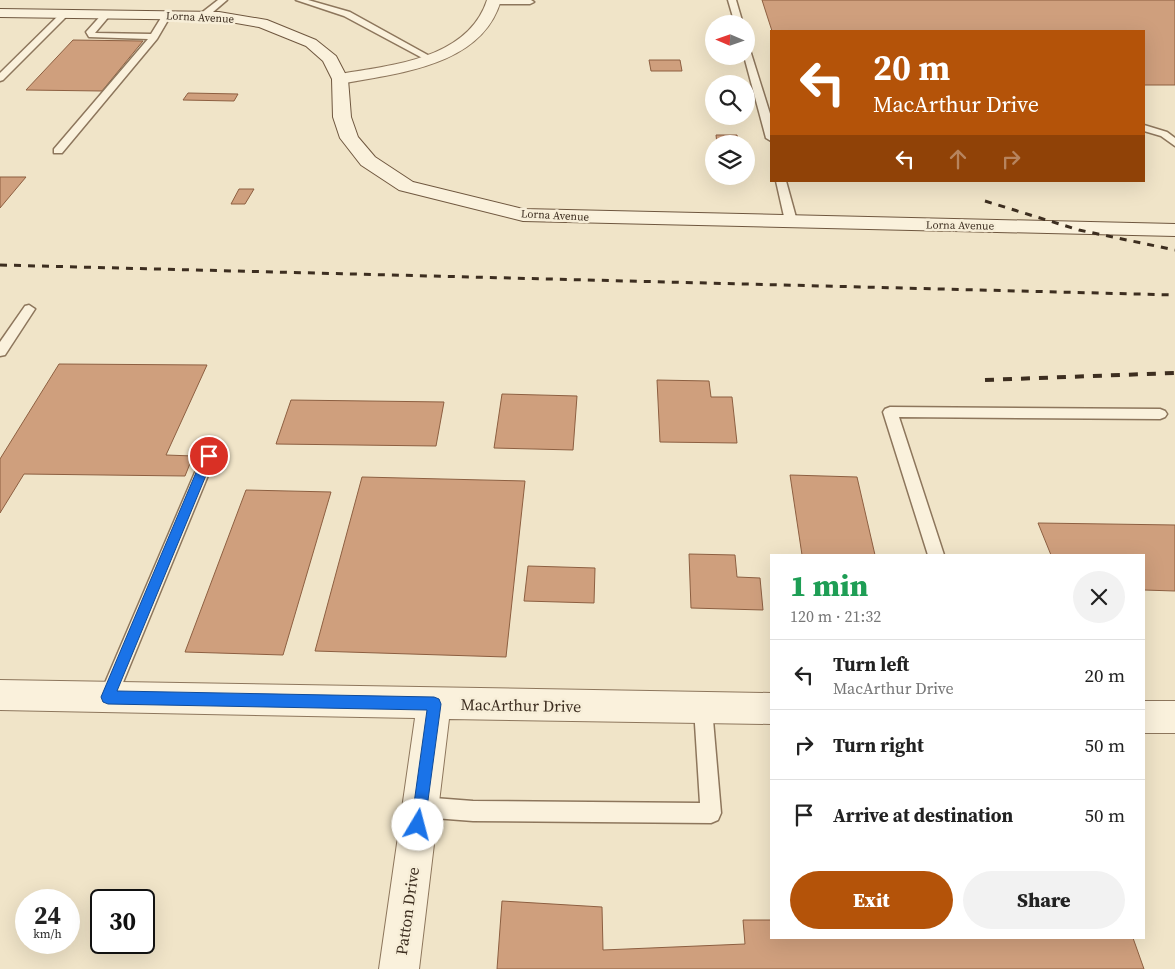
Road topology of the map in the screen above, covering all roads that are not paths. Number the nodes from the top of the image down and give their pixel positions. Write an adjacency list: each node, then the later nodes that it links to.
1 (222, 0): 11 (lane)
2 (300, 0): 13 (lane)
3 (732, 0): 10 (lane)
4 (494, 1): 5 (lane); 13 (street)
5 (530, 2)
6 (0, 13): 7 (street, Lorna Avenue)
7 (65, 14): 8 (street, Lorna Avenue); 15 (lane)
8 (107, 14): 9 (street, Lorna Avenue); 12 (lane)
9 (167, 15): 11 (street, Lorna Avenue); 12 (lane)
10 (736, 15)
11 (203, 16): 16 (street, Lorna Avenue)
12 (154, 37): 20 (lane)
13 (431, 58): 16 (street)
14 (751, 65): 17 (lane)
15 (0, 78)
16 (340, 79): 22 (street, Lorna Avenue)
17 (769, 122)
18 (1145, 128): 19 (lane)
19 (1175, 143)
20 (58, 151)
21 (781, 182): 22 (lane)
22 (791, 221): 23 (street, Lorna Avenue)
23 (1175, 230)
24 (29, 309): 25 (lane)
25 (0, 352)
26 (1160, 414): 28 (lane)
27 (209, 456): 30 (lane)
28 (936, 554)
29 (0, 695): 30 (street, MacArthur Drive)
30 (108, 697): 31 (street, MacArthur Drive)
31 (434, 704): 32 (street, MacArthur Drive); 36 (street, Patton Drive)
32 (703, 708): 33 (street, MacArthur Drive); 36 (lane)
33 (770, 710)
34 (1145, 717): 35 (street)
35 (1175, 717)
36 (421, 807): 37 (street, Patton Drive)
37 (399, 969)

